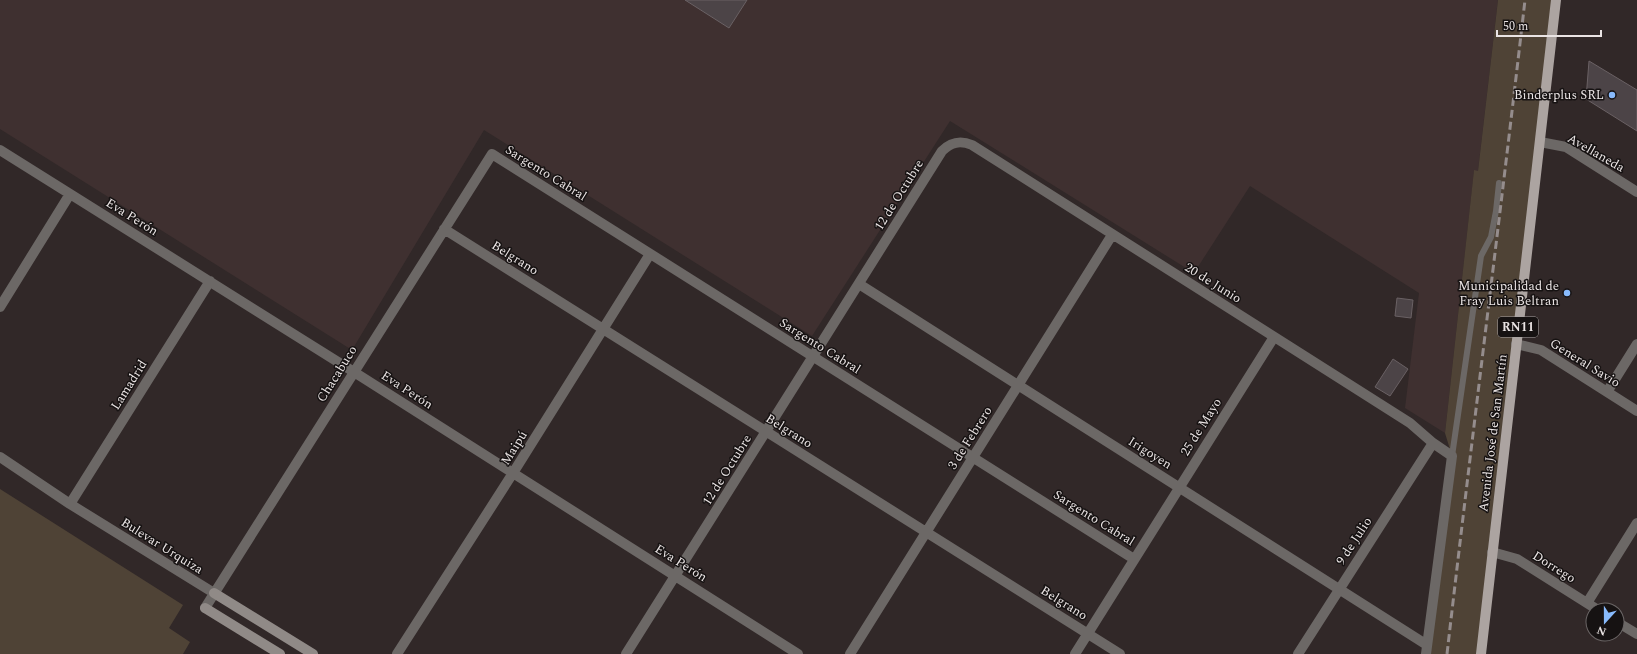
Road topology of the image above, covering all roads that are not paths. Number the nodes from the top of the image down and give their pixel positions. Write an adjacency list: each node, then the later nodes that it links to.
1 (1556, 0): 3 (main road, Avenida José de San Martín / RN11)
2 (956, 142): 10 (street, 20 de Junio); 13 (street, 12 de Octubre)
3 (1540, 142): 7 (street, Avellaneda); 17 (main road, Avenida José de San Martín / RN11)
4 (0, 150): 8 (street, Eva Perón)
5 (492, 154): 9 (street, Chacabuco); 11 (street, Sargento Cabral)
6 (1500, 183): 26 (lane)
7 (1637, 192)
8 (70, 194): 12 (street, Eva Perón); 14 (street)
9 (444, 229): 15 (street, Belgrano); 20 (street, Chacabuco)
10 (1112, 235): 16 (street, 20 de Junio); 21 (street, 3 de Febrero)
11 (650, 254): 15 (street, Maipú); 19 (street, Sargento Cabral)
12 (210, 281): 20 (street, Eva Perón); 31 (street, Lamadrid)
13 (859, 284): 19 (street, 12 de Octubre); 21 (street, Irigoyen)
14 (0, 307)
15 (603, 329): 24 (street, Belgrano); 29 (street, Maipú)
16 (1274, 337): 25 (street, 20 de Junio); 30 (street, 25 de Mayo)
17 (1516, 344): 22 (street, General Savio); 34 (main road, Avenida José de San Martín / RN11)
18 (1637, 344): 22 (street)
19 (813, 357): 24 (street, 12 de Octubre); 28 (street, Sargento Cabral)
20 (354, 372): 29 (street, Eva Perón); 38 (street, Chacabuco)
21 (1019, 386): 28 (street, 3 de Febrero); 30 (street, Irigoyen)
22 (1607, 392): 23 (street, General Savio)
23 (1637, 411)
24 (766, 432): 33 (street, Belgrano); 36 (street, 12 de Octubre)
25 (1433, 443): 26 (street, 20 de Junio); 37 (street, 9 de Julio)
26 (1452, 456): 44 (street)
27 (0, 457): 31 (street, Bulevar Urquiza)
28 (973, 458): 33 (street, 3 de Febrero); 35 (street, Sargento Cabral)
29 (514, 473): 36 (street, Eva Perón); 47 (street, Maipú)
30 (1179, 487): 35 (street, 25 de Mayo); 37 (street, Irigoyen)
31 (70, 504): 38 (street, Bulevar Urquiza)
32 (1637, 523): 40 (street)
33 (926, 532): 42 (street, Belgrano); 50 (street, 3 de Febrero)
34 (1492, 552): 39 (street, Dorrego); 54 (main road, Avenida José de San Martín / RN11)
35 (1134, 559): 42 (street, 25 de Mayo)
36 (676, 575): 48 (street, 12 de Octubre); 49 (street, Eva Perón)
37 (1339, 589): 44 (street, Irigoyen); 53 (street, 9 de Julio)
38 (214, 593): 45 (street, Chacabuco); 46 (street, Bulevar Urquiza)
39 (1585, 602)
40 (1588, 602)
41 (1625, 627): 43 (street)
42 (1087, 633): 51 (street, 25 de Mayo); 52 (street, Belgrano)
43 (1637, 634)
44 (1426, 649)
45 (280, 654)
46 (312, 654)
47 (397, 654)
48 (626, 654)
49 (798, 654)
50 (850, 654)
51 (1075, 654)
52 (1120, 654)
53 (1298, 654)
54 (1481, 654)

